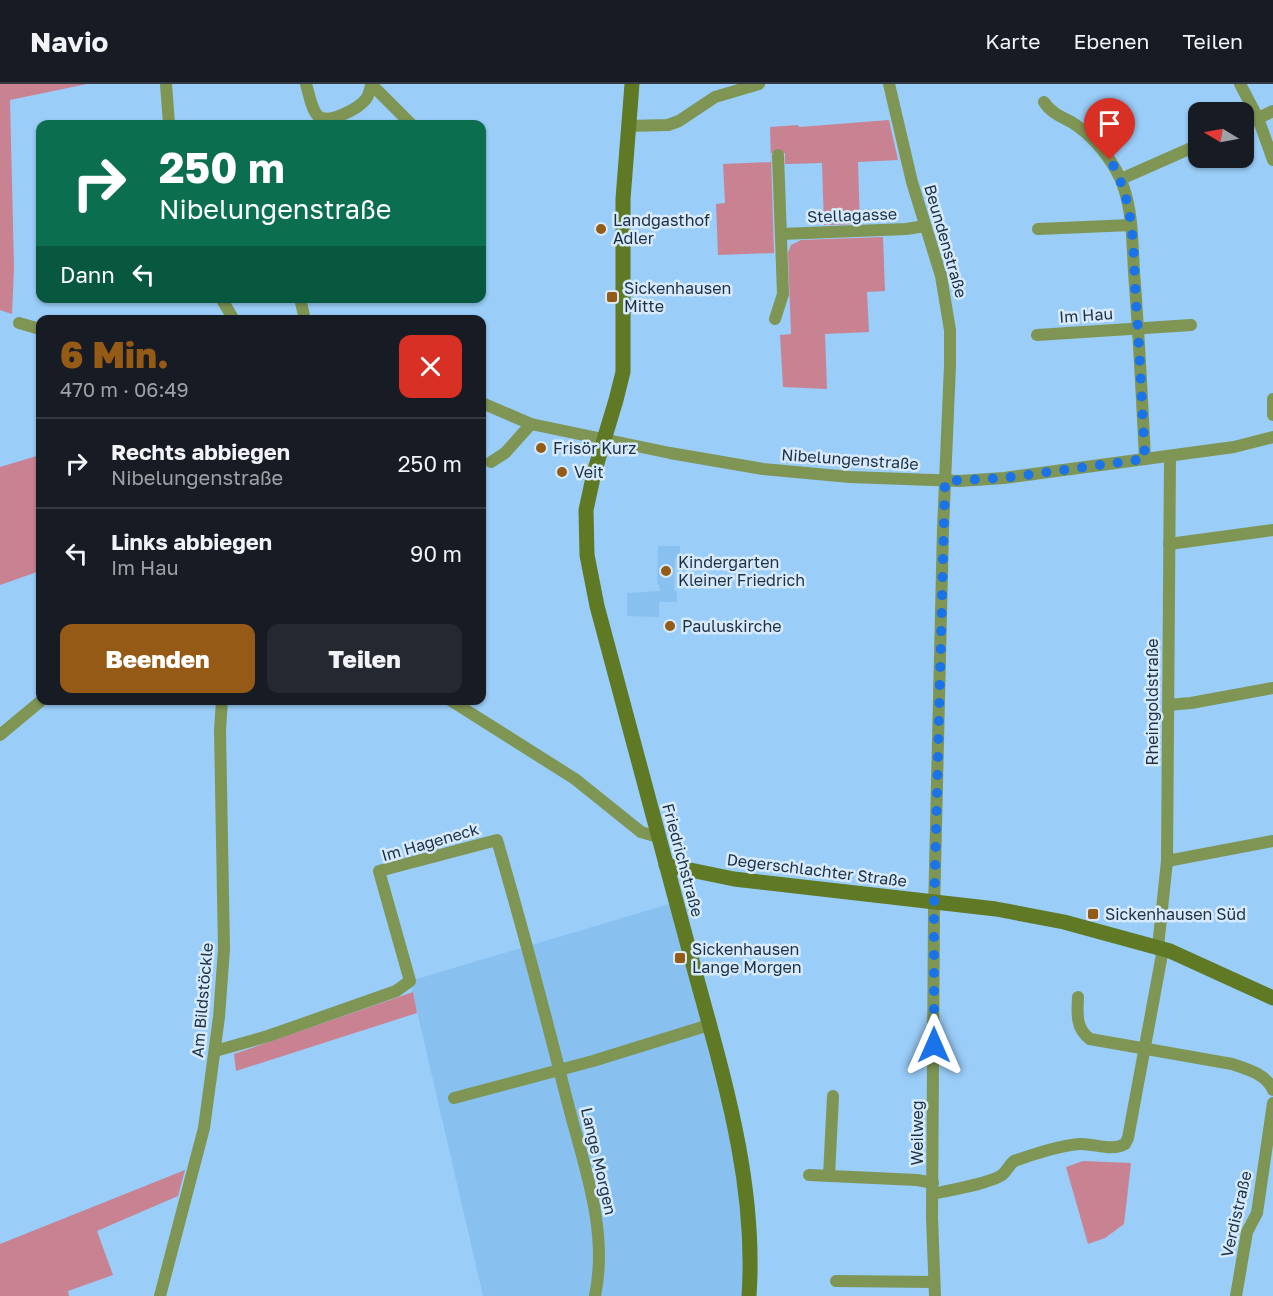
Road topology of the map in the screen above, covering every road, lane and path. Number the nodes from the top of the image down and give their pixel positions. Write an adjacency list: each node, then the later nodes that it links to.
1 (166, 84): 11 (street)
2 (306, 84): 7 (street)
3 (632, 84): 14 (street, Friedrichstraße)
4 (759, 84): 14 (street)
5 (889, 84): 20 (street, Beundenstraße)
6 (1240, 84): 10 (street)
7 (371, 85): 12 (street)
8 (1044, 102): 18 (street, Im Hau)
9 (1273, 111): 10 (street)
10 (1258, 118): 13 (street); 17 (street)
11 (169, 120)
12 (407, 120)
13 (1254, 120)
14 (628, 126): 33 (street, Friedrichstraße)
15 (1188, 149): 18 (street)
16 (778, 154): 22 (street)
17 (1273, 160)
18 (1121, 179): 19 (street, Im Hau)
19 (1131, 225): 21 (street); 27 (street, Im Hau)
20 (925, 226): 22 (street, Stellagasse); 38 (street, Beundenstraße)
21 (1038, 229)
22 (781, 234): 23 (street)
23 (775, 319)
24 (19, 323): 26 (street)
25 (1191, 325): 27 (street, Im Hau)
26 (36, 327)
27 (1138, 329): 28 (street, Im Hau); 36 (street, Im Hau)
28 (1037, 335)
29 (1273, 399): 31 (street)
30 (486, 405): 32 (street, Nibelungenstraße)
31 (1273, 414)
32 (531, 424): 33 (street, Nibelungenstraße); 37 (street)
33 (604, 437): 38 (street, Nibelungenstraße); 47 (street, Friedrichstraße)
34 (1273, 437): 35 (street, Nibelungenstraße)
35 (1170, 456): 36 (street, Nibelungenstraße); 40 (street, Rheingoldstraße)
36 (1145, 459): 38 (street, Nibelungenstraße)
37 (491, 462)
38 (945, 481): 51 (street, Weilweg)
39 (1273, 531): 40 (street)
40 (1169, 544): 45 (street, Rheingoldstraße)
41 (1273, 688): 45 (street)
42 (36, 705): 46 (street)
43 (222, 705): 57 (street, Am Bildstöckle)
44 (458, 705): 47 (street)
45 (1168, 705): 49 (street, Rheingoldstraße)
46 (0, 735)
47 (658, 837): 50 (street, Friedrichstraße)
48 (1273, 841): 49 (street)
49 (1167, 861): 52 (street, Rheingoldstraße)
50 (666, 865): 51 (street, Degerschlachter Straße); 55 (street, Friedrichstraße)
51 (934, 902): 52 (street, Degerschlachter Straße); 65 (street, Weilweg)
52 (1161, 948): 54 (street, Degerschlachter Straße); 56 (street, Rheingoldstraße)
53 (1077, 997): 56 (street)
54 (1273, 998)
55 (709, 1025): 58 (street); 70 (street, Friedrichstraße)
56 (1143, 1049): 59 (street); 65 (street, Rheingoldstraße)
57 (215, 1051): 58 (street, Im Hageneck); 68 (street, Am Bildstöckle)
58 (560, 1070): 61 (street); 69 (street, Lange Morgen)
59 (1273, 1090)
60 (833, 1096): 64 (street)
61 (454, 1098)
62 (1273, 1103): 72 (street, Verdistraße)
63 (809, 1175): 64 (street)
64 (830, 1176): 65 (street)
65 (933, 1188): 67 (street, Weilweg)
66 (836, 1281): 67 (street)
67 (933, 1282): 71 (street, Weilweg)
68 (160, 1296)
69 (595, 1296)
70 (748, 1296)
71 (935, 1296)
72 (1236, 1296)

